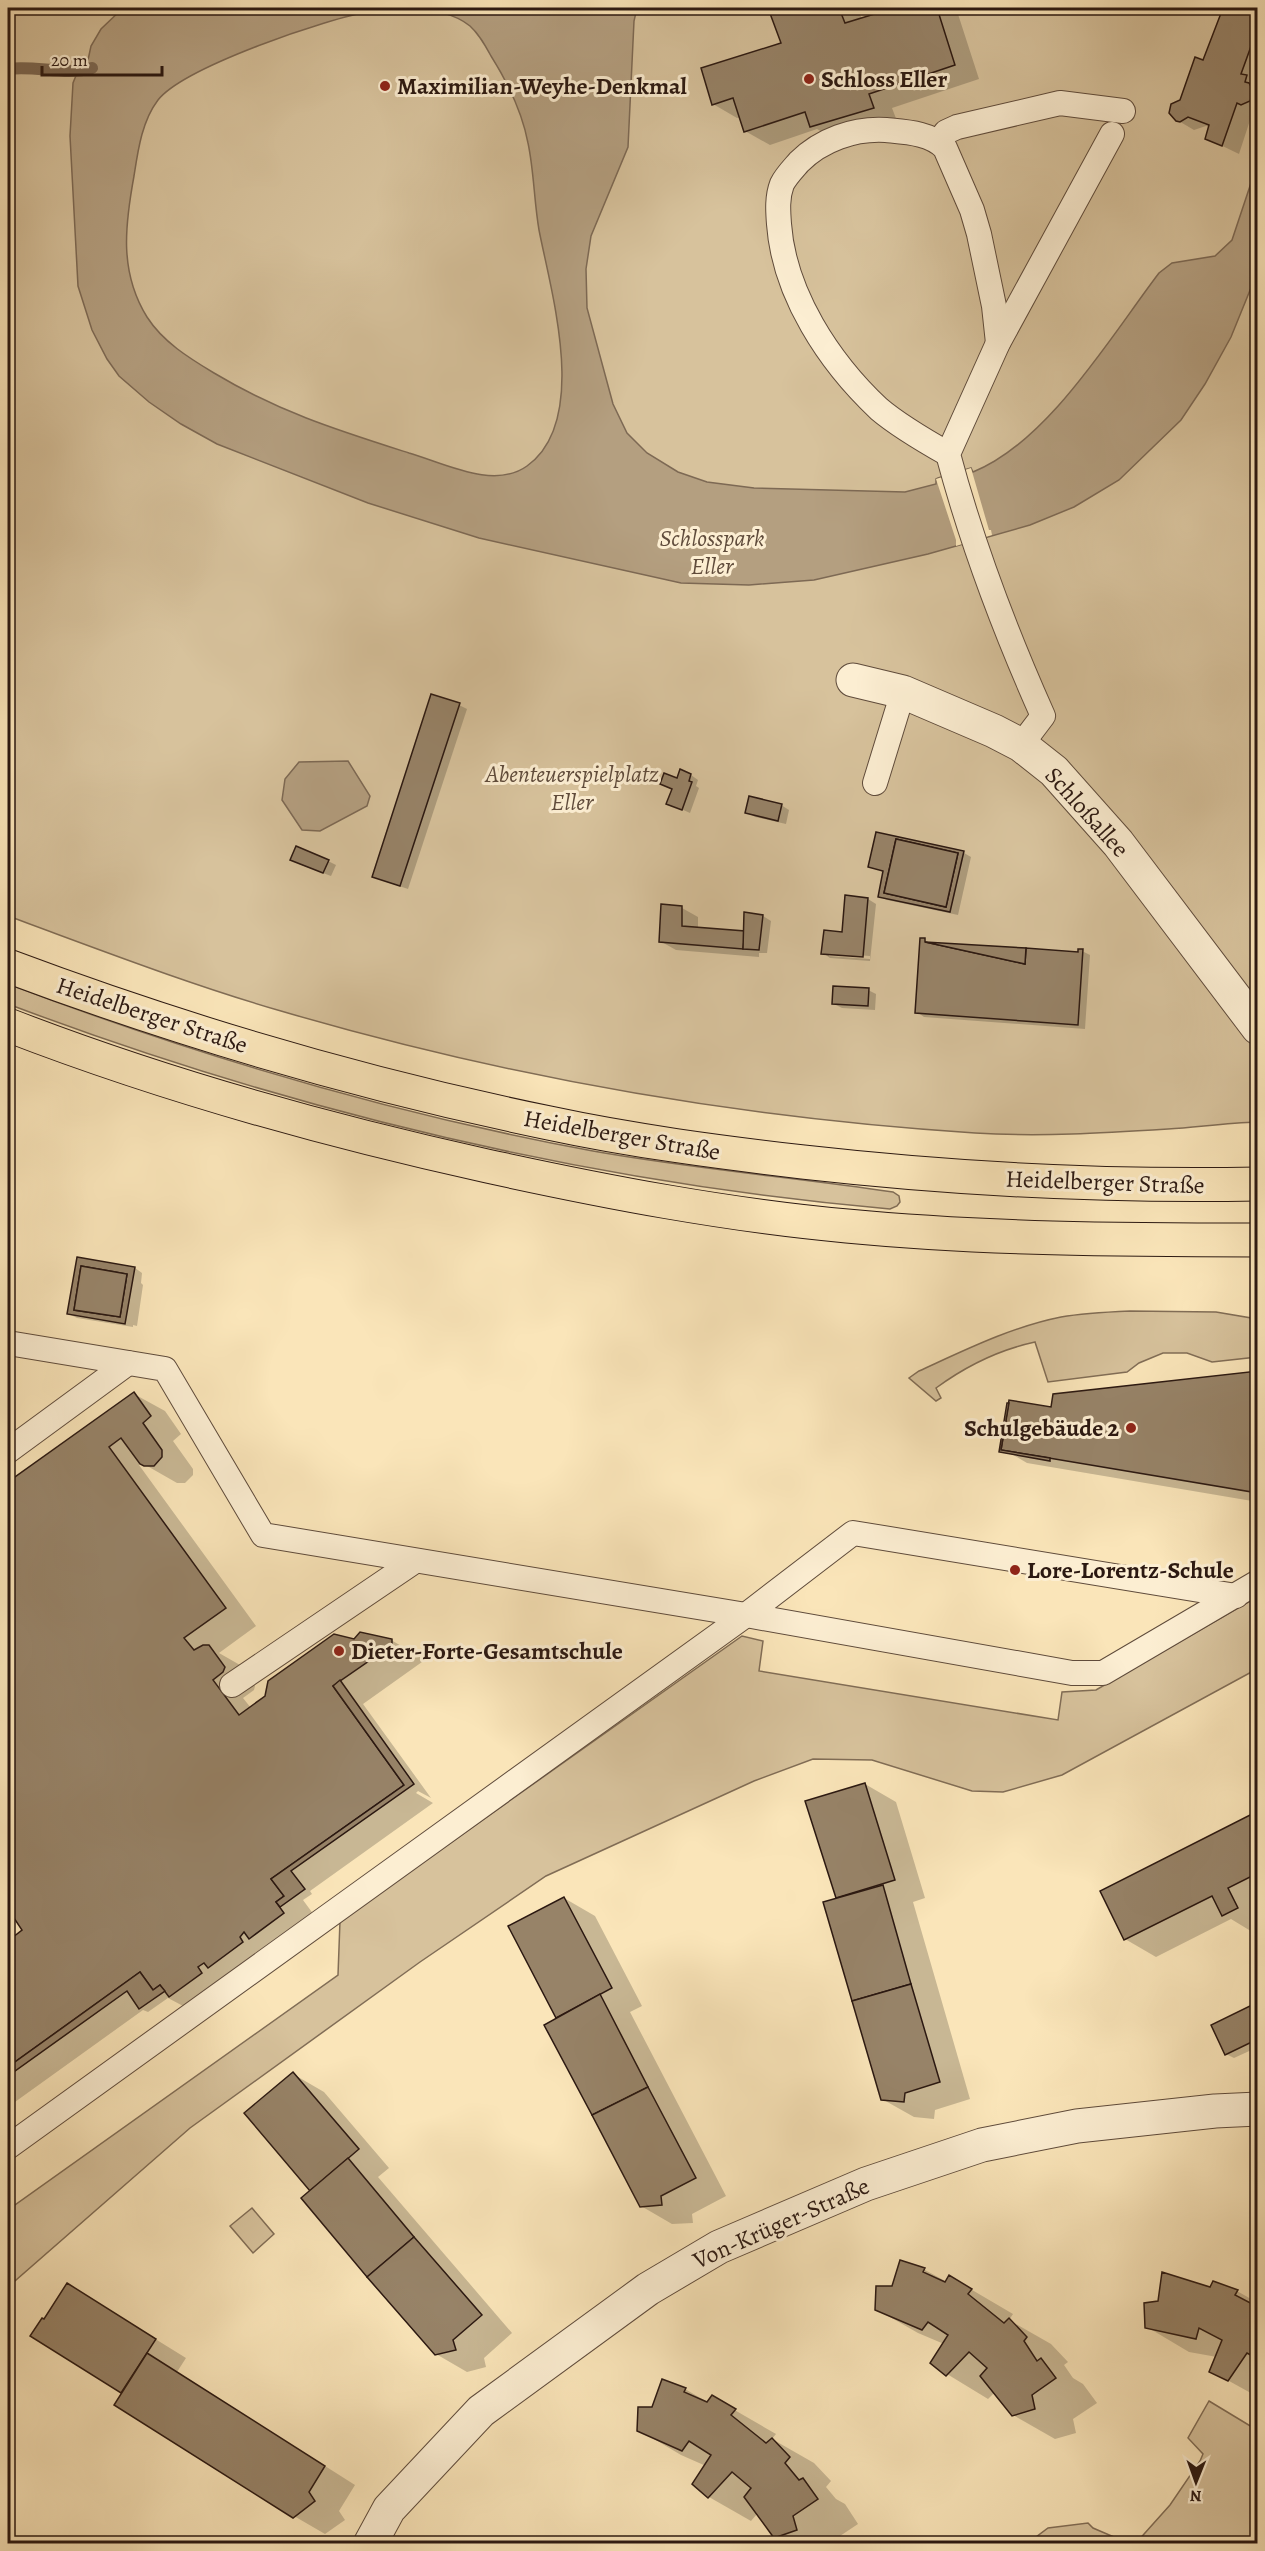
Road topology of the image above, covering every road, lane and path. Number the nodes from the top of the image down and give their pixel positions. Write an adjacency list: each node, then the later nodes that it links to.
1 (1123, 111): 3 (lane)
2 (1112, 134): 4 (lane)
3 (939, 141): 4 (lane); 5 (lane)
4 (998, 343): 5 (lane)
5 (951, 464): 8 (lane)
6 (853, 680): 7 (street, Schloßallee)
7 (903, 692): 8 (street, Schloßallee); 9 (lane)
8 (1021, 745): 12 (street, Schloßallee)
9 (875, 783)
10 (8, 966): 13 (main road, Heidelberger Straße)
11 (8, 1025): 14 (main road)
12 (1257, 1028)
13 (1257, 1184)
14 (1257, 1240)
15 (8, 1343): 16 (lane)
16 (128, 1363): 17 (lane); 18 (lane)
17 (8, 1451)
18 (415, 1561): 21 (lane); 22 (lane)
19 (1257, 1582): 20 (lane)
20 (1236, 1596): 21 (lane); 21 (lane)
21 (746, 1615): 26 (lane)
22 (232, 1685)
23 (1257, 2109): 24 (street, Von-Krüger-Straße)
24 (1215, 2111): 25 (street); 27 (street, Von-Krüger-Straße)
25 (1257, 2133)
26 (8, 2147)
27 (370, 2544)

